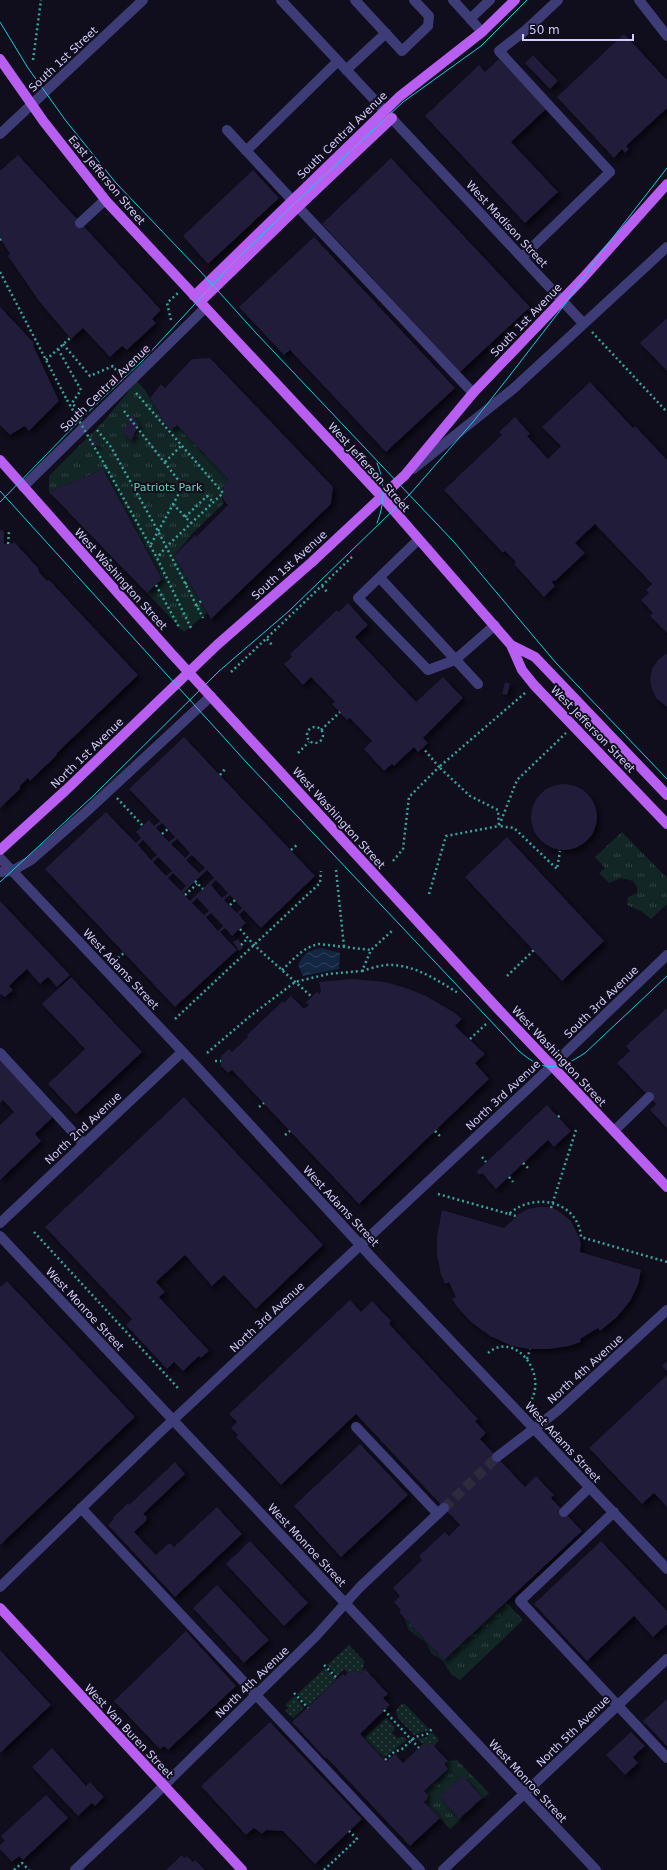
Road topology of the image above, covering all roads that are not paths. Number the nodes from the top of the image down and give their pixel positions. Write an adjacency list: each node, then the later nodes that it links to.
1 (142, 0): 17 (street, South 1st Street)
2 (281, 0): 15 (street, West Madison Street)
3 (355, 0): 12 (street)
4 (414, 0): 12 (street)
5 (453, 0): 10 (street)
6 (490, 0): 10 (street)
7 (515, 0): 11 (main road, South Central Avenue)
8 (558, 0): 27 (street)
9 (639, 0): 13 (street)
10 (470, 19): 11 (street)
11 (482, 32): 18 (main road, South Central Avenue)
12 (386, 33): 16 (street)
13 (667, 36)
14 (0, 59): 17 (main road, East Jefferson Street)
15 (338, 61): 16 (street, West Madison Street); 21 (street)
16 (346, 70): 18 (street, West Madison Street)
17 (32, 105): 20 (street, South 1st Street); 23 (main road, East Jefferson Street)
18 (391, 117): 24 (main road, South Central Avenue); 27 (street, West Madison Street)
19 (226, 130): 21 (street)
20 (0, 134)
21 (246, 151): 24 (street)
22 (667, 184): 28 (main road, South 1st Avenue)
23 (105, 200): 25 (street); 29 (main road, East Jefferson Street)
24 (295, 203): 29 (main road, South Central Avenue); 31 (street)
25 (80, 223)
26 (667, 247): 30 (street, South 1st Avenue)
27 (522, 257): 28 (street, West Madison Street)
28 (562, 300): 30 (street, West Madison Street); 31 (main road, South 1st Avenue)
29 (200, 302): 34 (street, South Central Avenue); 35 (main road, West Jefferson Street)
30 (583, 323): 33 (street, South 1st Avenue)
31 (473, 393): 33 (main road, South 1st Avenue)
32 (0, 460): 34 (main road, West Washington Street)
33 (405, 475): 35 (main road, South 1st Avenue)
34 (23, 487): 41 (main road, West Washington Street)
35 (382, 496): 36 (main road, West Jefferson Street); 41 (main road, South 1st Avenue)
36 (418, 540): 37 (street); 38 (main road, West Jefferson Street)
37 (380, 578): 40 (street); 40 (street)
38 (495, 625): 39 (main road, West Jefferson Street); 40 (street)
39 (511, 645): 44 (main road, West Jefferson Street); 45 (main road, West Jefferson Street)
40 (455, 660): 42 (street)
41 (189, 672): 43 (main road, West Washington Street); 46 (main road, North 1st Avenue)
42 (478, 684)
43 (212, 696): 48 (street); 53 (main road, West Washington Street)
44 (667, 795)
45 (667, 824)
46 (0, 850)
47 (0, 858): 48 (street, West Adams Street)
48 (12, 871): 49 (street); 51 (street, West Adams Street)
49 (0, 872)
50 (667, 955): 53 (street, South 3rd Avenue)
51 (182, 1052): 56 (street, North 2nd Avenue); 60 (street, West Adams Street)
52 (0, 1053): 56 (street)
53 (552, 1066): 55 (main road, West Washington Street); 60 (street, North 3rd Avenue)
54 (649, 1097): 55 (street)
55 (614, 1131): 57 (main road, West Washington Street)
56 (84, 1144): 58 (street, North 2nd Avenue)
57 (667, 1187)
58 (0, 1223)
59 (0, 1236): 62 (street, West Monroe Street)
60 (361, 1245): 62 (street, North 3rd Avenue); 64 (street, West Adams Street)
61 (667, 1310): 64 (street, North 4th Avenue)
62 (173, 1420): 67 (street, North 3rd Avenue); 72 (street, West Monroe Street)
63 (356, 1427): 72 (street, North 4th Avenue)
64 (534, 1428): 65 (street, North 4th Avenue); 66 (street, West Adams Street)
65 (497, 1457)
66 (590, 1488): 68 (street); 69 (street, West Adams Street)
67 (80, 1508): 71 (street, North 3rd Avenue); 75 (street)
68 (564, 1512)
69 (614, 1512): 70 (street, West Adams Street); 76 (street)
70 (667, 1569)
71 (0, 1587)
72 (345, 1603): 75 (street, North 4th Avenue); 79 (street, West Monroe Street)
73 (0, 1608): 78 (main road, West Van Buren Street)
74 (667, 1658): 76 (street, North 5th Avenue)
75 (256, 1695): 78 (street, North 4th Avenue); 82 (street)
76 (617, 1705): 77 (street); 79 (street, North 5th Avenue)
77 (667, 1758)
78 (164, 1786): 80 (street, North 4th Avenue); 81 (main road, West Van Buren Street)
79 (524, 1794): 83 (street, North 5th Avenue); 84 (street, West Monroe Street)
80 (75, 1870)
81 (242, 1870)
82 (420, 1870)
83 (442, 1870)
84 (596, 1870)

